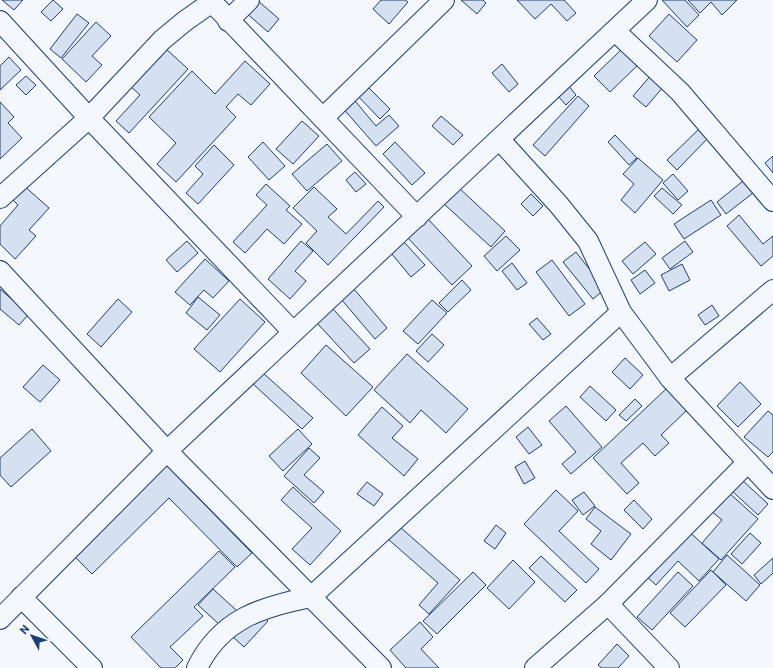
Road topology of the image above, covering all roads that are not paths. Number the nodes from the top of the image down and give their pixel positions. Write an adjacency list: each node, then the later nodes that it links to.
1 (249, 0): 5 (street)
2 (444, 0): 9 (street)
3 (648, 0): 7 (street)
4 (211, 1): 5 (street); 8 (street)
5 (228, 20): 9 (street)
6 (0, 21): 8 (street)
7 (615, 31): 10 (street); 12 (street)
8 (89, 118): 11 (street); 17 (street)
9 (323, 118): 13 (street)
10 (500, 140): 13 (street); 16 (street)
11 (0, 198)
12 (773, 201)
13 (417, 217): 17 (street)
14 (0, 271): 19 (street)
15 (773, 290): 18 (street)
16 (621, 312): 18 (street); 23 (street)
17 (293, 332): 19 (street)
18 (670, 378): 20 (street)
19 (167, 451): 22 (street); 23 (street)
20 (748, 462): 21 (street); 24 (street)
21 (773, 489)
22 (21, 597): 25 (street); 26 (street)
23 (311, 597): 27 (street); 28 (street)
24 (608, 604): 29 (street); 30 (street)
25 (0, 619)
26 (92, 668)
27 (197, 668)
28 (381, 668)
29 (535, 668)
30 (669, 668)

